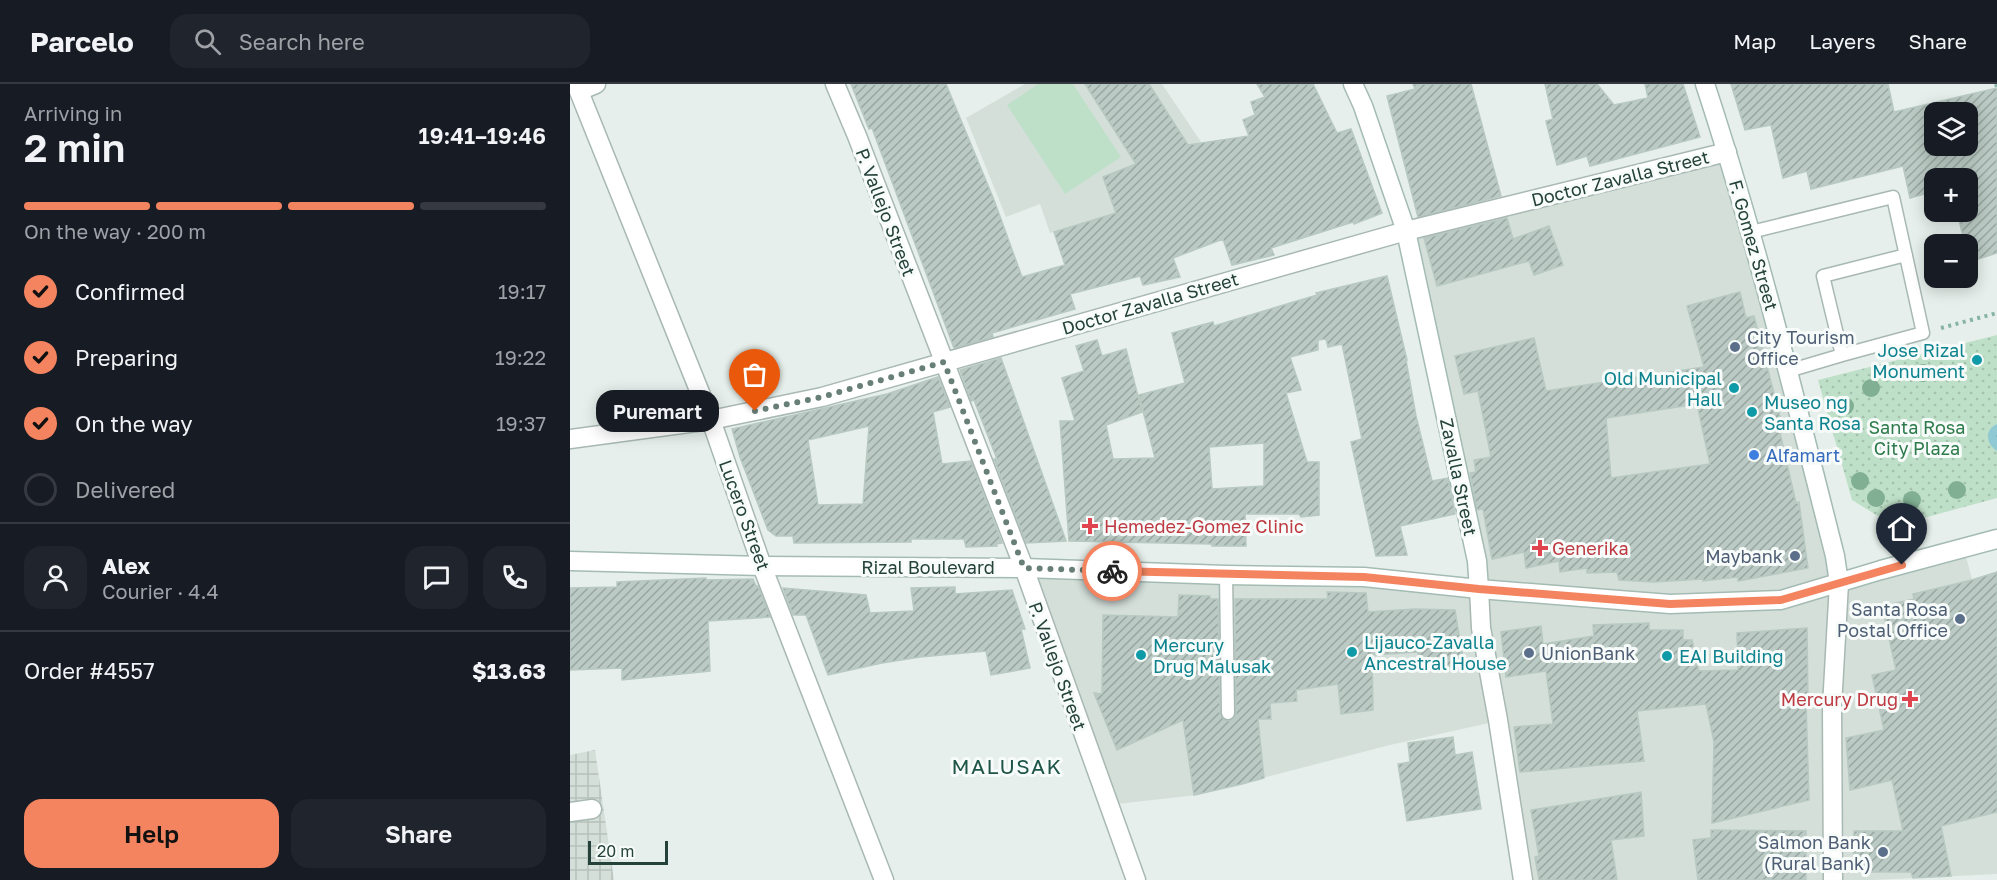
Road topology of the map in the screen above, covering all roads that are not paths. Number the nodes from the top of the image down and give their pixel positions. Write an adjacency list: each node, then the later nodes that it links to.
1 (596, 84): 5 (street)
2 (835, 84): 11 (street, P. Vallejo Street)
3 (1353, 84): 7 (street, Zavalla Street)
4 (1705, 84): 6 (street, F. Gomez Street)
5 (577, 88): 13 (street, Lucero Street)
6 (1727, 152): 7 (street, Doctor Zavalla Street); 8 (street, F. Gomez Street)
7 (1406, 231): 11 (street, Doctor Zavalla Street); 21 (street, Zavalla Street)
8 (1751, 232): 9 (lane); 12 (street, F. Gomez Street)
9 (1906, 255): 10 (lane); 10 (lane)
10 (1842, 356): 12 (lane)
11 (944, 362): 13 (street, Doctor Zavalla Street); 18 (street, P. Vallejo Street)
12 (1788, 371): 20 (street, F. Gomez Street)
13 (711, 420): 14 (street, Doctor Zavalla Street); 17 (street, Lucero Street)
14 (570, 439)
15 (1997, 539): 20 (street, Rizal Boulevard)
16 (570, 561): 17 (street, Rizal Boulevard)
17 (762, 566): 18 (street, Rizal Boulevard); 25 (street, Lucero Street)
18 (1024, 568): 19 (street, Rizal Boulevard); 26 (street, P. Vallejo Street)
19 (1226, 575): 21 (street, Rizal Boulevard); 22 (lane)
20 (1839, 583): 21 (street, Rizal Boulevard); 28 (street, F. Gomez Street)
21 (1479, 589): 27 (street, Zavalla Street)
22 (1228, 713)
23 (592, 808): 24 (street)
24 (570, 812)
25 (884, 880)
26 (1136, 880)
27 (1523, 880)
28 (1833, 880)

